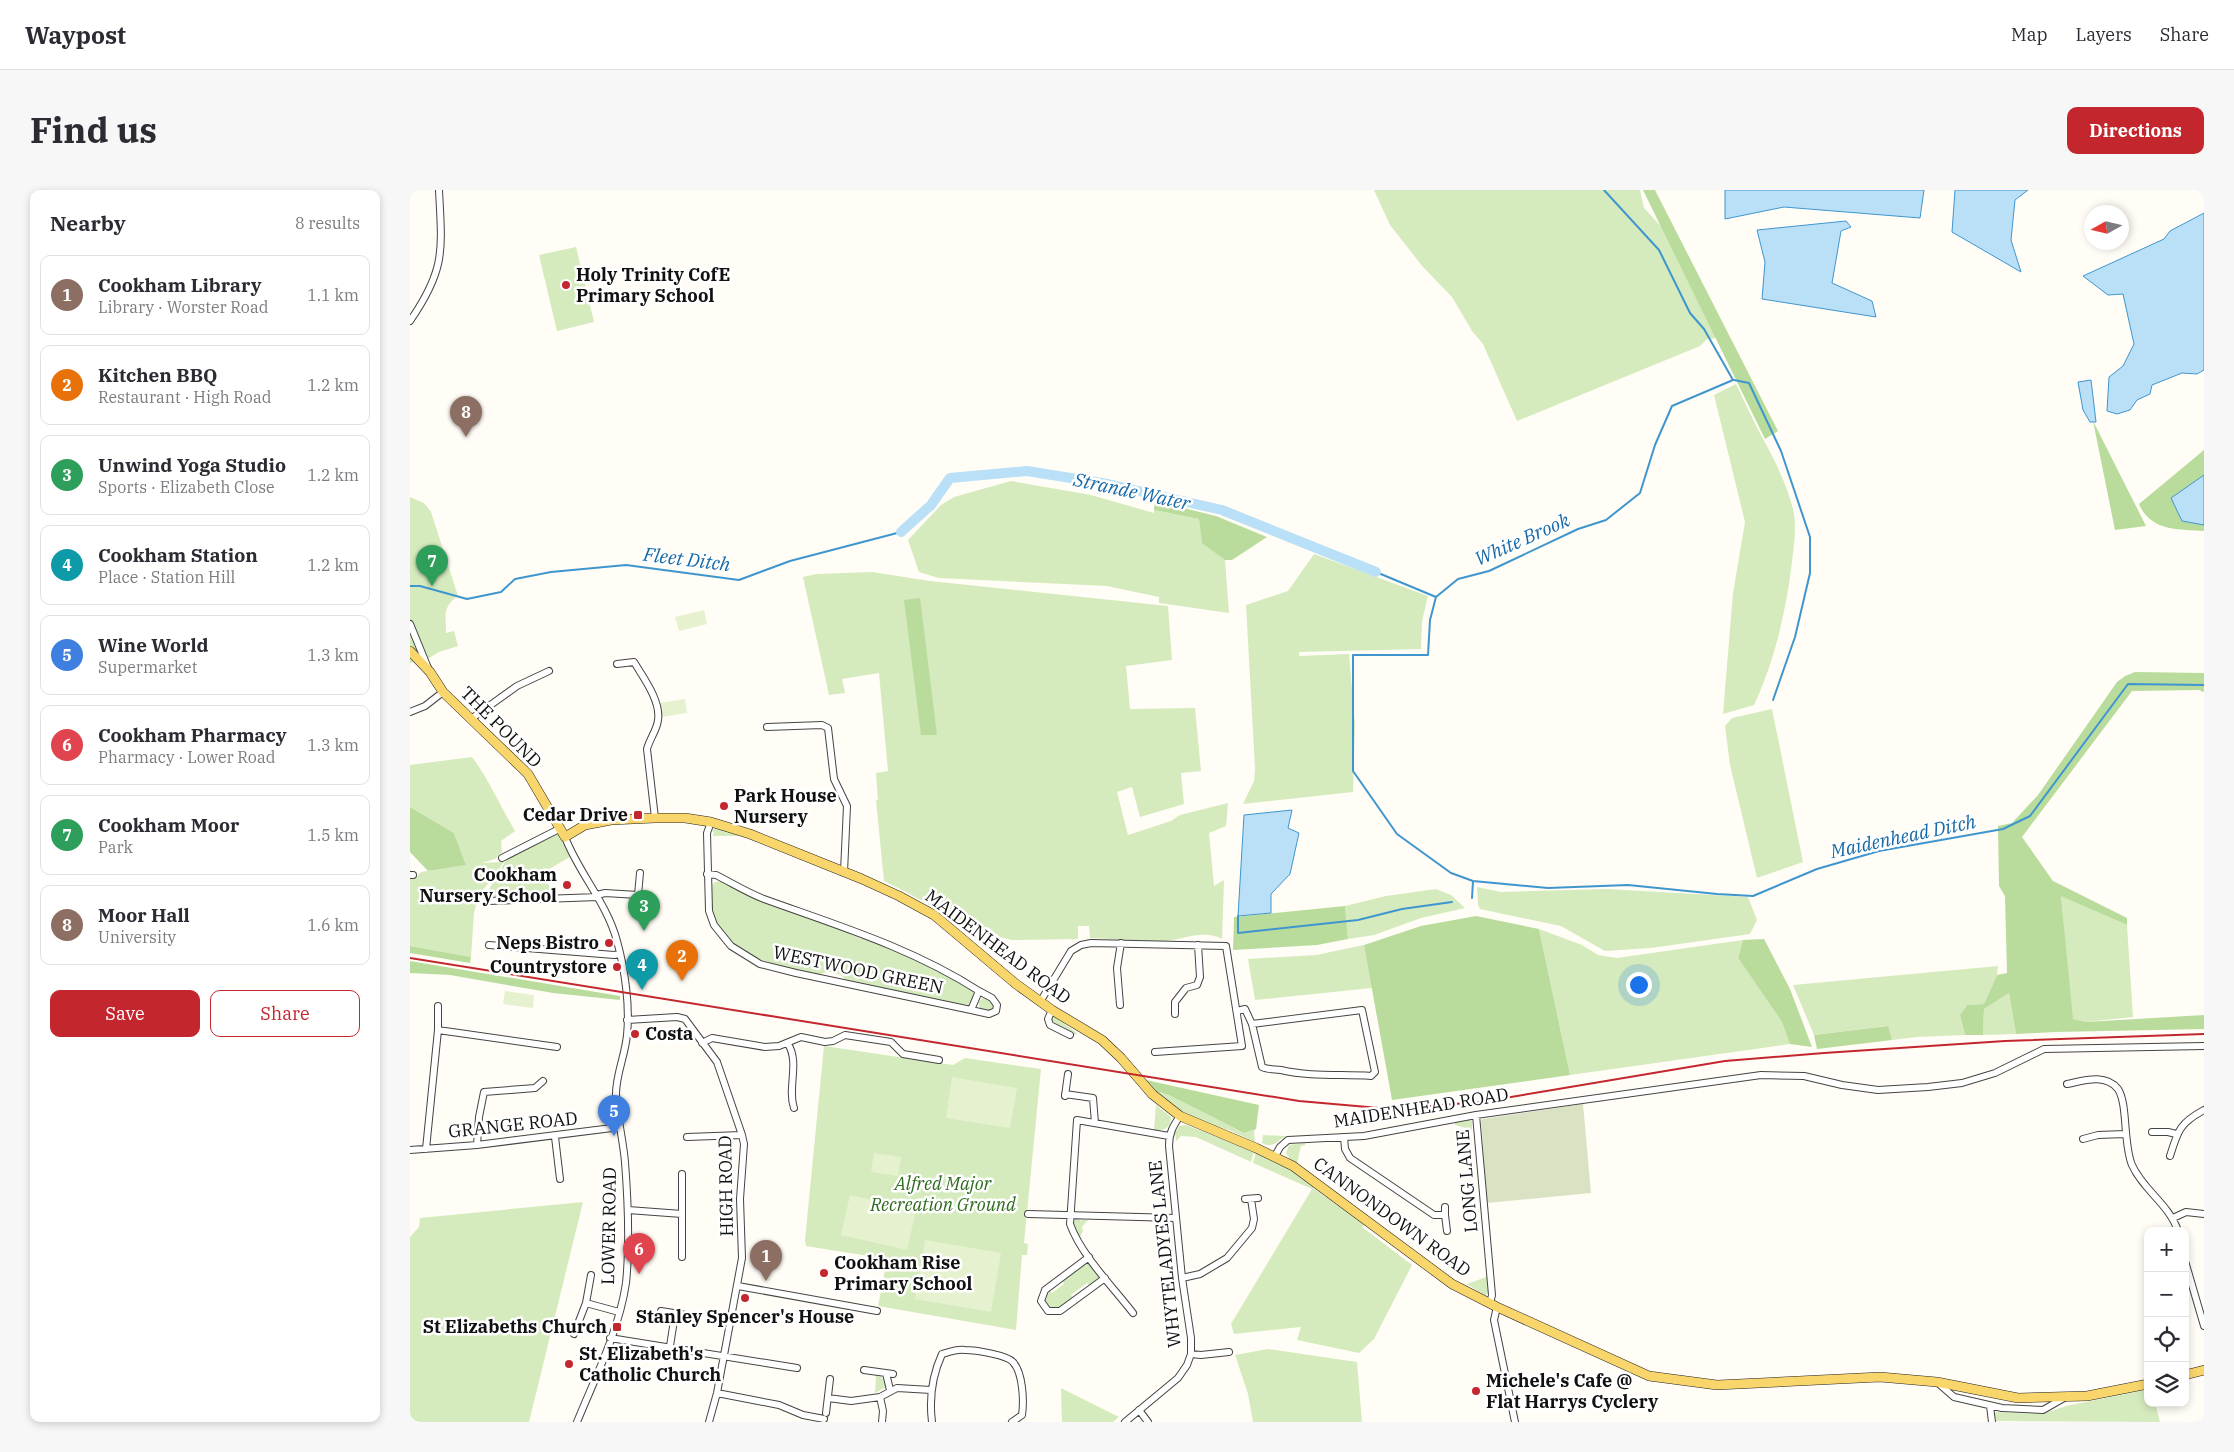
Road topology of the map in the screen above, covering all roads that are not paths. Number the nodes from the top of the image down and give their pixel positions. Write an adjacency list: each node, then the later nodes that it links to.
1 (439, 190): 2 (street)
2 (410, 321)
3 (410, 624): 7 (street)
4 (410, 651): 7 (main road, THE POUND)
5 (617, 664): 12 (street)
6 (549, 671): 10 (street)
7 (430, 672): 8 (main road, THE POUND)
8 (443, 692): 9 (street); 10 (main road, THE POUND)
9 (410, 712)
10 (472, 720): 14 (main road, THE POUND)
11 (768, 727): 16 (street)
12 (656, 818): 13 (main road, MAIDENHEAD ROAD); 14 (main road, MAIDENHEAD ROAD)
13 (711, 822): 16 (main road, MAIDENHEAD ROAD); 18 (street, WESTWOOD GREEN)
14 (562, 833): 15 (street); 20 (street, LOWER ROAD)
15 (502, 858)
16 (844, 872): 28 (main road, MAIDENHEAD ROAD)
17 (640, 873): 19 (street)
18 (708, 874): 27 (street, WESTWOOD GREEN); 31 (street, WESTWOOD GREEN)
19 (638, 895): 20 (street); 22 (street)
20 (598, 896): 21 (street); 26 (street, LOWER ROAD)
21 (488, 900)
22 (637, 908)
23 (1121, 943): 25 (street); 28 (street); 29 (street)
24 (489, 945): 26 (street)
25 (1198, 945): 33 (street); 34 (street)
26 (620, 954): 35 (street, LOWER ROAD)
27 (979, 991): 31 (street); 31 (street, WESTWOOD GREEN)
28 (1040, 1002): 32 (main road, MAIDENHEAD ROAD)
29 (1120, 1005)
30 (438, 1006): 37 (street)
31 (972, 1010)
32 (1052, 1010): 38 (street); 51 (main road, MAIDENHEAD ROAD)
33 (1237, 1010): 36 (street); 43 (street)
34 (1175, 1014)
35 (627, 1020): 39 (street, HIGH ROAD); 53 (street, LOWER ROAD)
36 (1252, 1024): 36 (street)
37 (438, 1030): 42 (street); 64 (street)
38 (1066, 1034)
39 (702, 1043): 40 (street); 57 (street, HIGH ROAD)
40 (788, 1044): 44 (street); 48 (street)
41 (2204, 1046): 50 (street, MAIDENHEAD ROAD)
42 (557, 1047)
43 (1155, 1052)
44 (936, 1058)
45 (1068, 1074): 52 (street)
46 (543, 1081): 63 (street)
47 (2067, 1084): 55 (street)
48 (794, 1108)
49 (2204, 1110): 56 (street)
50 (1476, 1115): 61 (street, MAIDENHEAD ROAD); 90 (street, LONG LANE)
51 (1180, 1116): 58 (street, WHYTELADYES LANE); 66 (main road, MAIDENHEAD ROAD)
52 (1095, 1123): 58 (street); 77 (street)
53 (620, 1128): 59 (street, GRANGE ROAD); 72 (street, LOWER ROAD)
54 (2152, 1132): 56 (street)
55 (2125, 1134): 62 (street); 79 (street)
56 (2176, 1134): 67 (street)
57 (742, 1135): 60 (street); 87 (street, HIGH ROAD)
58 (1169, 1136): 78 (street, WHYTELADYES LANE)
59 (554, 1137): 63 (street, GRANGE ROAD); 69 (street)
60 (686, 1137)
61 (1344, 1138): 66 (street, MAIDENHEAD ROAD); 76 (street)
62 (2083, 1139)
63 (477, 1145): 64 (street, GRANGE ROAD)
64 (426, 1149): 65 (street, GRANGE ROAD)
65 (410, 1150)
66 (1275, 1156): 90 (main road, CANNONDOWN ROAD)
67 (2170, 1156)
68 (684, 1177): 73 (street)
69 (560, 1180)
70 (1258, 1198): 86 (street)
71 (1445, 1207): 76 (street)
72 (628, 1210): 73 (street); 93 (street, LOWER ROAD)
73 (682, 1214): 82 (street)
74 (1028, 1214): 77 (street)
75 (2204, 1214): 79 (street)
76 (1445, 1215): 81 (street)
77 (1070, 1216): 78 (street); 83 (street)
78 (1176, 1218): 86 (street, WHYTELADYES LANE)
79 (2174, 1218): 80 (street)
80 (2177, 1227)
81 (1447, 1231)
82 (681, 1254)
83 (1089, 1257): 85 (street); 85 (street)
84 (591, 1276): 89 (street)
85 (1105, 1278): 94 (street)
86 (1182, 1278): 102 (street, WHYTELADYES LANE)
87 (738, 1286): 92 (street); 103 (street, HIGH ROAD)
88 (2189, 1291): 97 (street)
89 (586, 1303): 93 (street); 98 (street)
90 (1493, 1306): 109 (main road, CANNONDOWN ROAD); 126 (street, LONG LANE)
91 (661, 1311): 95 (street)
92 (877, 1311)
93 (619, 1312): 99 (street, LOWER ROAD)
94 (1133, 1313)
95 (675, 1314): 96 (street); 100 (street)
96 (692, 1316)
97 (2204, 1326)
98 (574, 1334)
99 (610, 1338): 100 (street); 119 (street, LOWER ROAD)
100 (670, 1346): 103 (street)
101 (1230, 1352): 102 (street)
102 (1191, 1354): 118 (street, WHYTELADYES LANE)
103 (724, 1355): 104 (street); 113 (street, HIGH ROAD)
104 (797, 1368)
105 (864, 1370): 111 (street)
106 (2204, 1370): 107 (main road)
107 (2189, 1374)
108 (830, 1379): 115 (street)
109 (1938, 1382): 116 (main road, CANNONDOWN ROAD); 117 (street)
110 (2144, 1385): 116 (main road, CANNONDOWN ROAD)
111 (890, 1390): 112 (street); 114 (street)
112 (931, 1390): 122 (street); 123 (street)
113 (717, 1393): 115 (street); 120 (street, HIGH ROAD)
114 (880, 1397): 115 (street); 121 (street)
115 (828, 1398)
116 (2064, 1398): 117 (street)
117 (1990, 1406): 127 (street)
118 (1139, 1410): 124 (street, WHYTELADYES LANE); 125 (street)
119 (577, 1422)
120 (709, 1422)
121 (882, 1422)
122 (932, 1422)
123 (1012, 1422)
124 (1124, 1422)
125 (1148, 1422)
126 (1515, 1422)
127 (1992, 1422)

